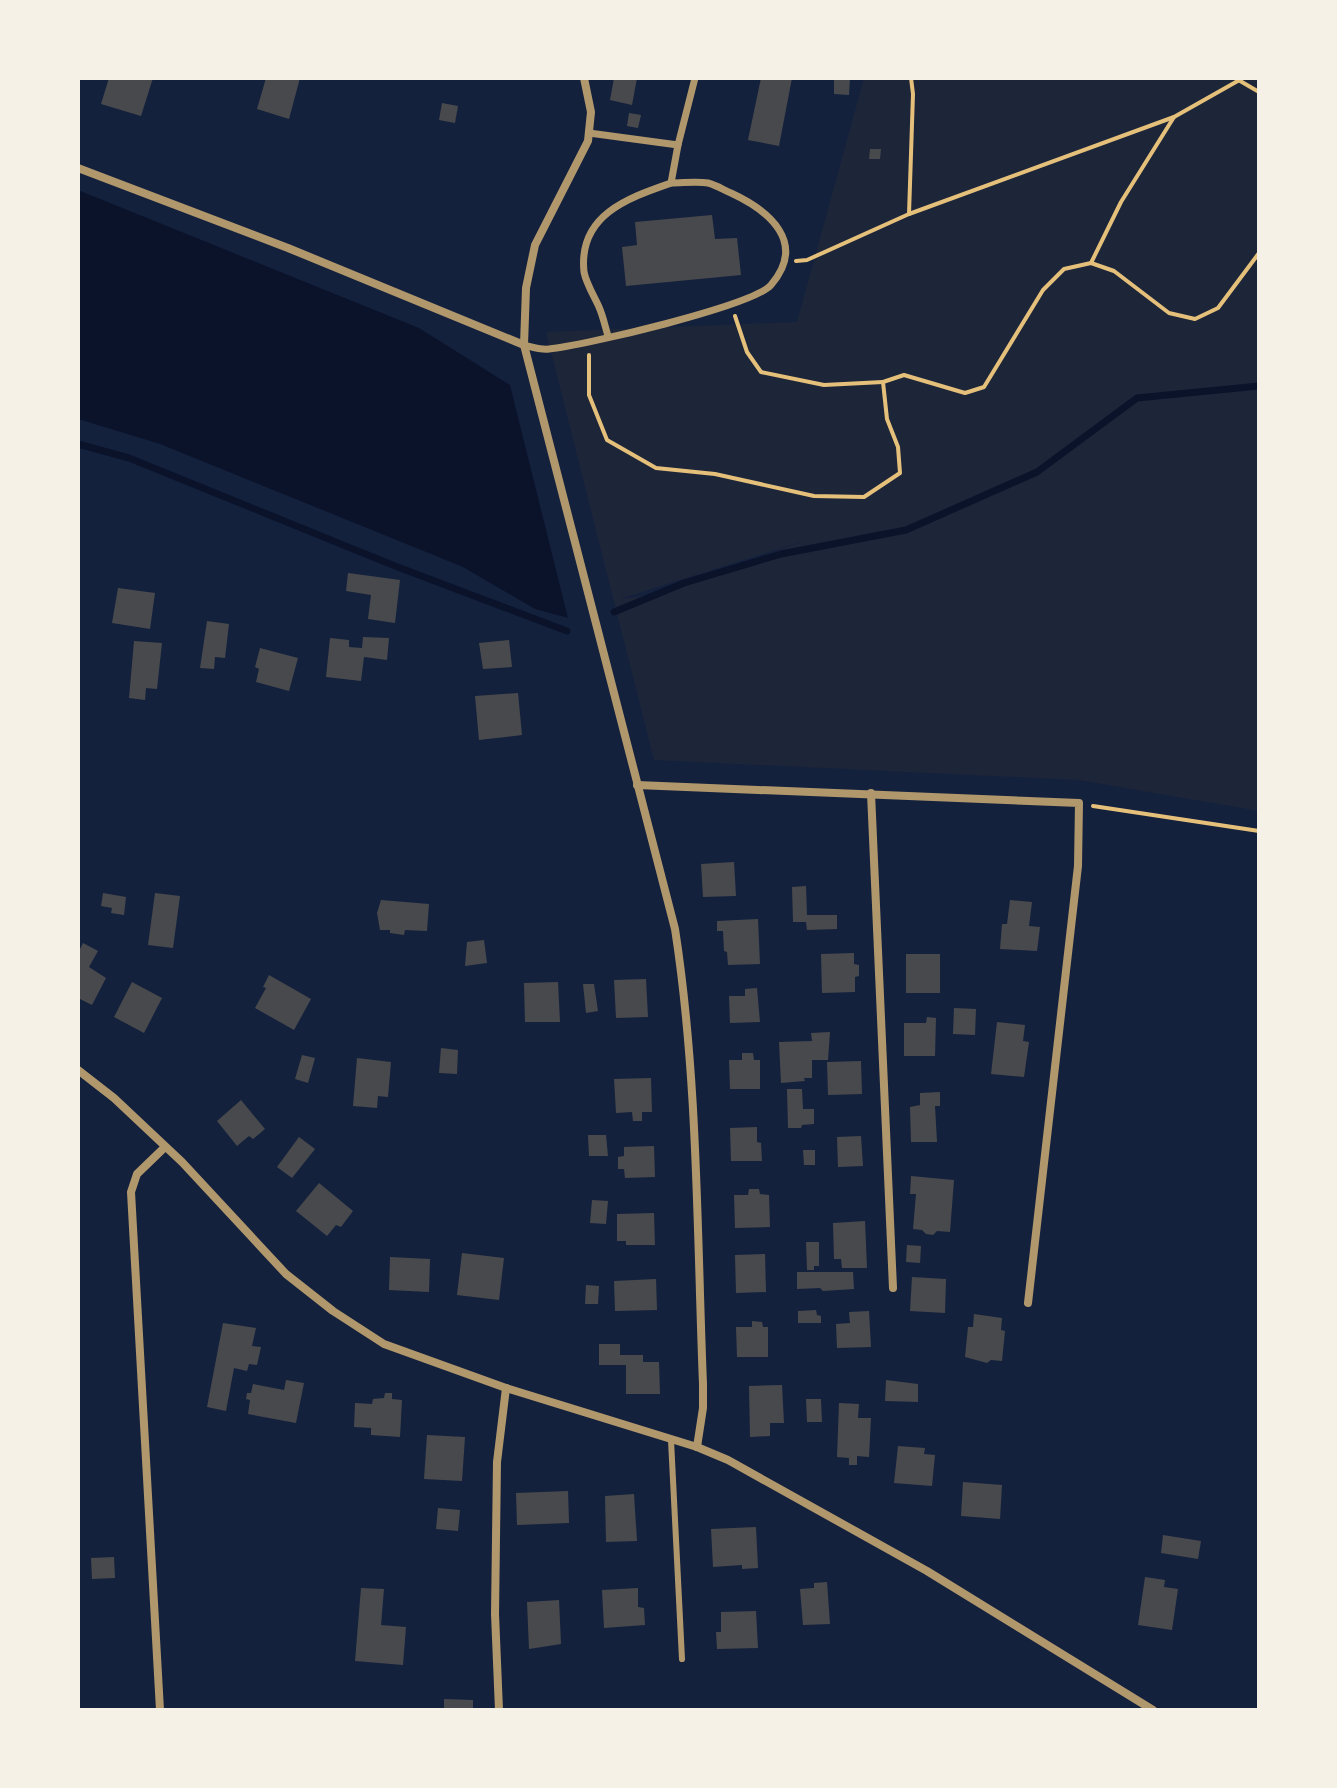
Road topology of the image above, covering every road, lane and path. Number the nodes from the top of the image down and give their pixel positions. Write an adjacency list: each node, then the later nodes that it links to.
1 (584, 78): 7 (street)
2 (695, 78): 8 (street)
3 (911, 78): 11 (path)
4 (1239, 79): 5 (path); 6 (path)
5 (1259, 92)
6 (1174, 117): 11 (path); 14 (path)
7 (589, 133): 8 (street); 18 (street)
8 (678, 145): 10 (street)
9 (78, 168): 18 (street)
10 (671, 183): 13 (street); 16 (street)
11 (909, 214): 13 (path)
12 (1259, 253): 14 (path)
13 (786, 262): 15 (street)
14 (1091, 263): 19 (path)
15 (732, 306): 16 (street); 19 (path)
16 (608, 336): 17 (street)
17 (589, 341): 18 (street); 19 (path)
18 (524, 345): 20 (street)
19 (883, 382)
20 (637, 785): 21 (street); 30 (street)
21 (871, 793): 22 (street); 26 (street)
22 (1079, 803): 23 (path); 27 (street)
23 (1259, 831)
24 (78, 1070): 25 (street)
25 (165, 1147): 28 (street); 32 (street)
26 (893, 1288)
27 (1028, 1303)
28 (506, 1388): 29 (street); 33 (street)
29 (671, 1440): 30 (street); 31 (lane)
30 (697, 1447): 34 (street)
31 (682, 1659)
32 (160, 1710)
33 (499, 1710)
34 (1153, 1710)

